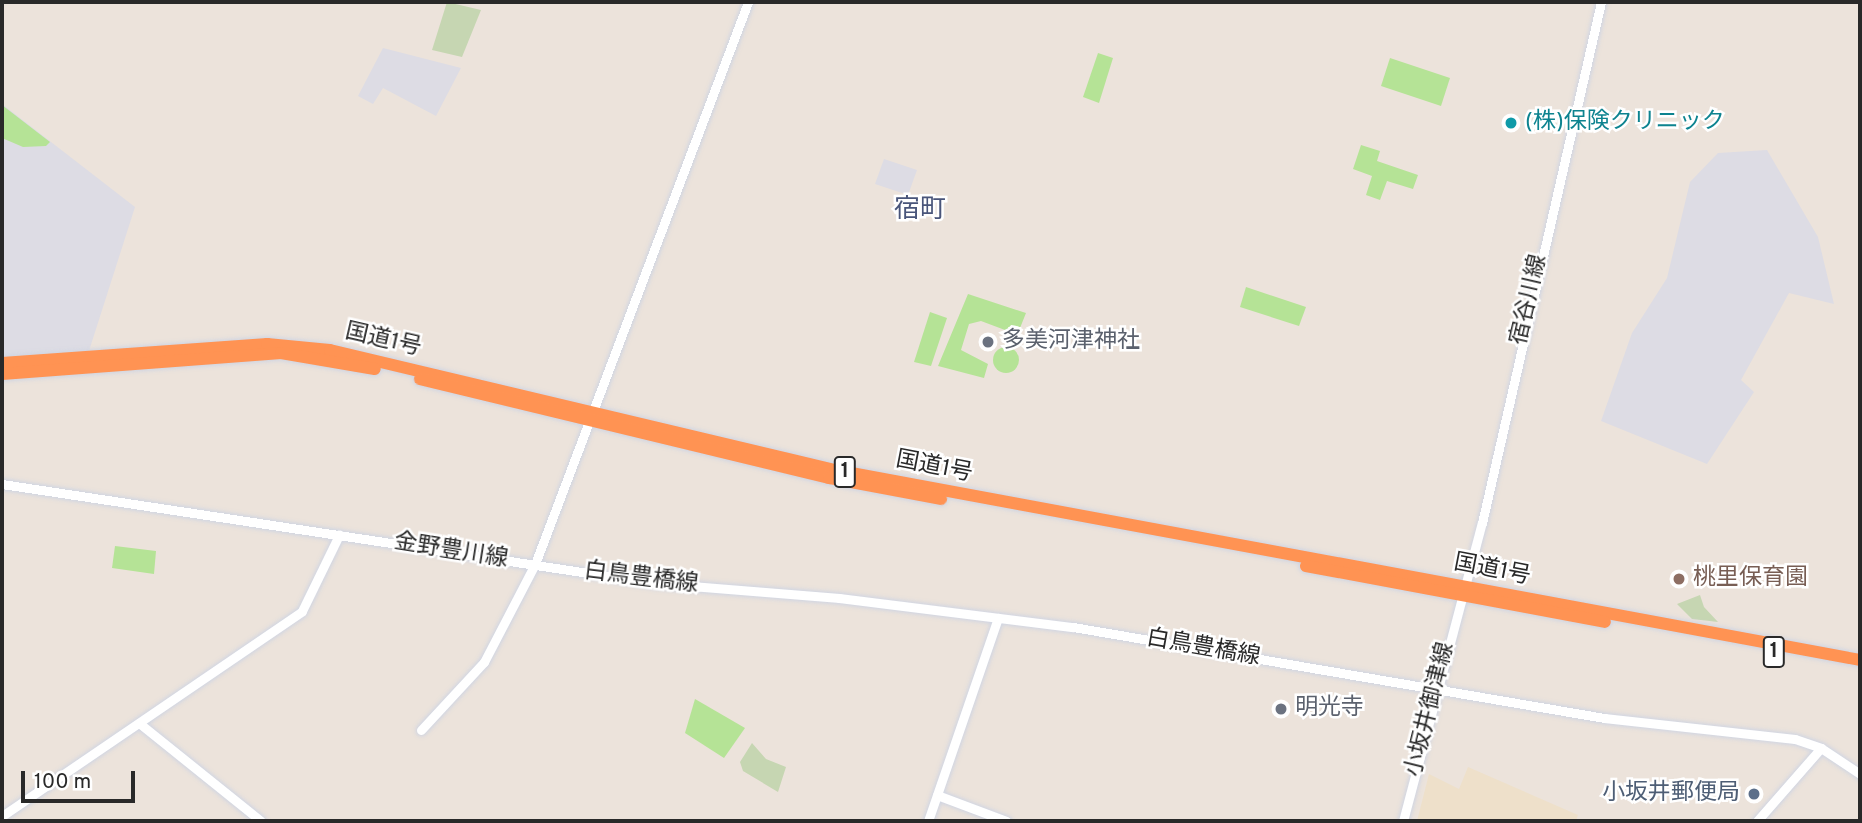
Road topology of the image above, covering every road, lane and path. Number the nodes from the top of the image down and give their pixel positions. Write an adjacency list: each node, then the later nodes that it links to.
1 (747, 2): 5 (main road, 金野豊川線)
2 (1601, 2): 9 (main road, 宿谷川線)
3 (2, 363): 5 (highway, 国道1号 / 1)
4 (2, 374): 5 (highway, 国道1号 / 1)
5 (588, 415): 8 (main road, 金野豊川線); 9 (highway, 国道1号 / 1)
6 (2, 484): 7 (main road)
7 (339, 535): 8 (main road, 金野豊川線); 14 (main road)
8 (535, 565): 10 (main road, 白鳥豊橋線); 15 (main road)
9 (1462, 593): 11 (highway, 国道1号 / 1); 12 (highway, 国道1号 / 1); 13 (main road, 小坂井御津線)
10 (998, 618): 13 (main road, 白鳥豊橋線); 18 (main road)
11 (1860, 660)
12 (1860, 668)
13 (1436, 689): 16 (main road, 白鳥豊橋線); 23 (main road, 小坂井御津線)
14 (139, 723): 19 (main road); 20 (main road)
15 (421, 730)
16 (1821, 748): 17 (main road, 白鳥豊橋線); 24 (main road)
17 (1860, 774)
18 (937, 794): 21 (main road); 22 (main road)
19 (2, 816)
20 (261, 821)
21 (928, 821)
22 (1006, 821)
23 (1403, 821)
24 (1757, 821)

